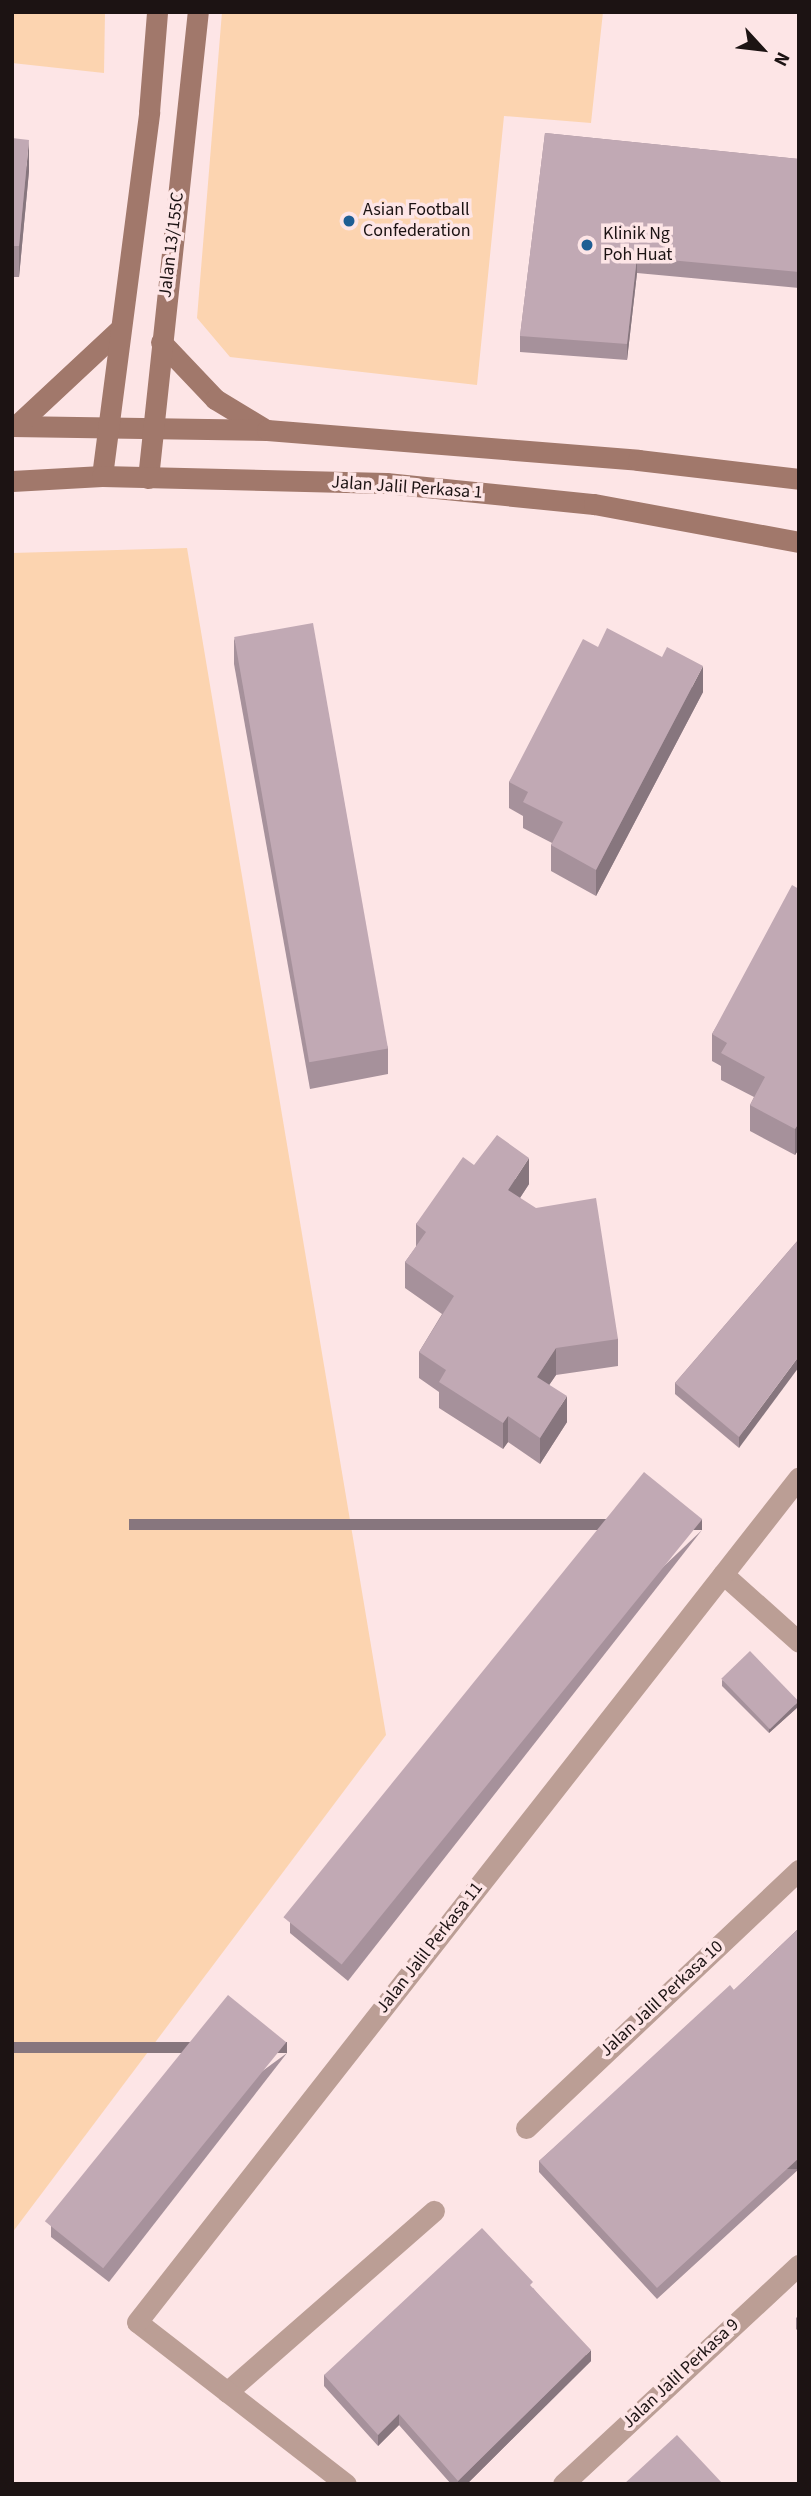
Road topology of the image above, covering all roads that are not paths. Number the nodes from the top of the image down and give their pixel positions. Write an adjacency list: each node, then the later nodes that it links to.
1 (157, 12): 4 (main road)
2 (178, 12): 3 (main road)
3 (197, 22): 5 (main road, Jalan 13/155C)
4 (120, 329): 7 (main road); 8 (main road)
5 (161, 342): 6 (main road, Jalan 13/155C); 9 (main road)
6 (151, 425): 8 (main road); 9 (main road); 11 (main road, Jalan 13/155C)
7 (14, 426): 8 (main road)
8 (107, 426): 10 (main road)
9 (267, 430): 12 (main road)
10 (102, 477): 11 (main road, Jalan Jalil Perkasa 1); 13 (main road, Jalan Jalil Perkasa 1)
11 (148, 478): 14 (main road, Jalan Jalil Perkasa 1)
12 (799, 479)
13 (12, 481)
14 (799, 542)
15 (799, 1477): 16 (street, Jalan Jalil Perkasa 11)
16 (723, 1574): 17 (street); 22 (street, Jalan Jalil Perkasa 11)
17 (799, 1642)
18 (799, 1870): 19 (street, Jalan Jalil Perkasa 10)
19 (526, 2128)
20 (433, 2211): 22 (street)
21 (799, 2265): 24 (street, Jalan Jalil Perkasa 9)
22 (227, 2392): 23 (street)
23 (346, 2484)
24 (563, 2484)

